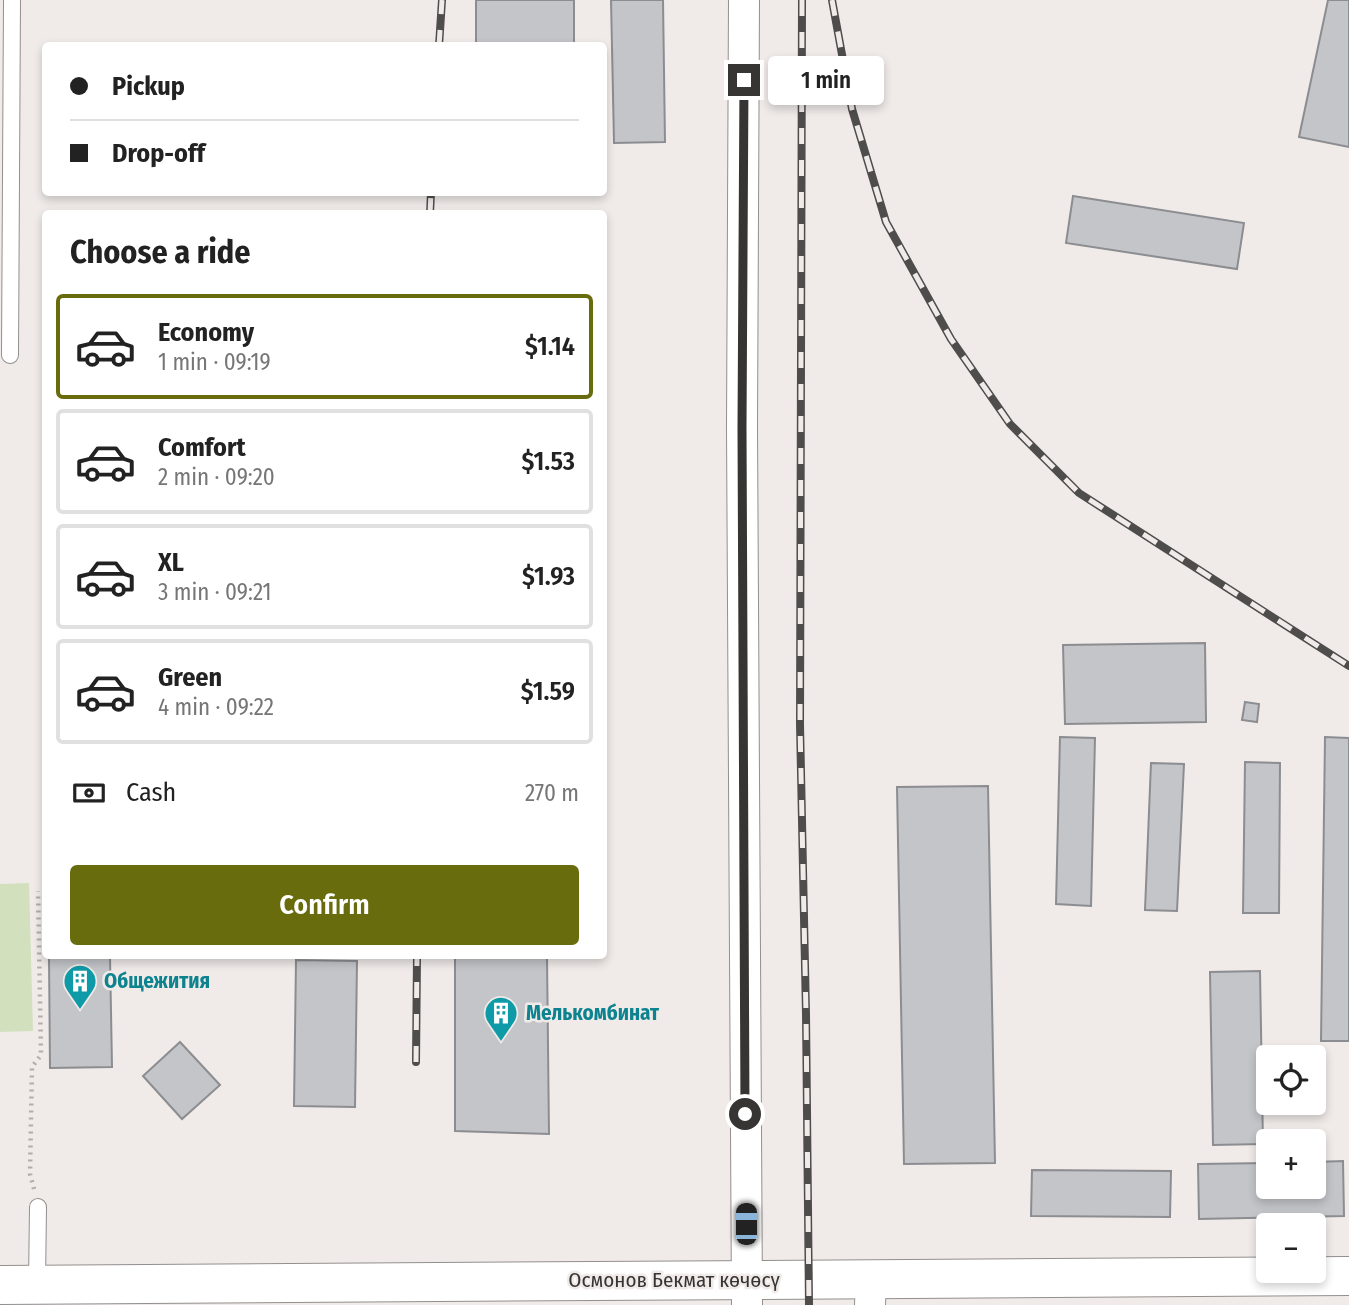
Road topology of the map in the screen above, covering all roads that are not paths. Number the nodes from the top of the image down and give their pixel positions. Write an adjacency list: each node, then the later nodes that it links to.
1 (12, 0): 3 (lane)
2 (744, 0): 7 (street)
3 (10, 355)
4 (38, 1207): 6 (lane)
5 (1349, 1276): 8 (main road, Осмонов Бекмат көчөсү)
6 (18, 1285): 7 (main road, Осмонов Бекмат көчөсү)
7 (746, 1292): 8 (main road, Осмонов Бекмат көчөсү)
8 (870, 1292)

